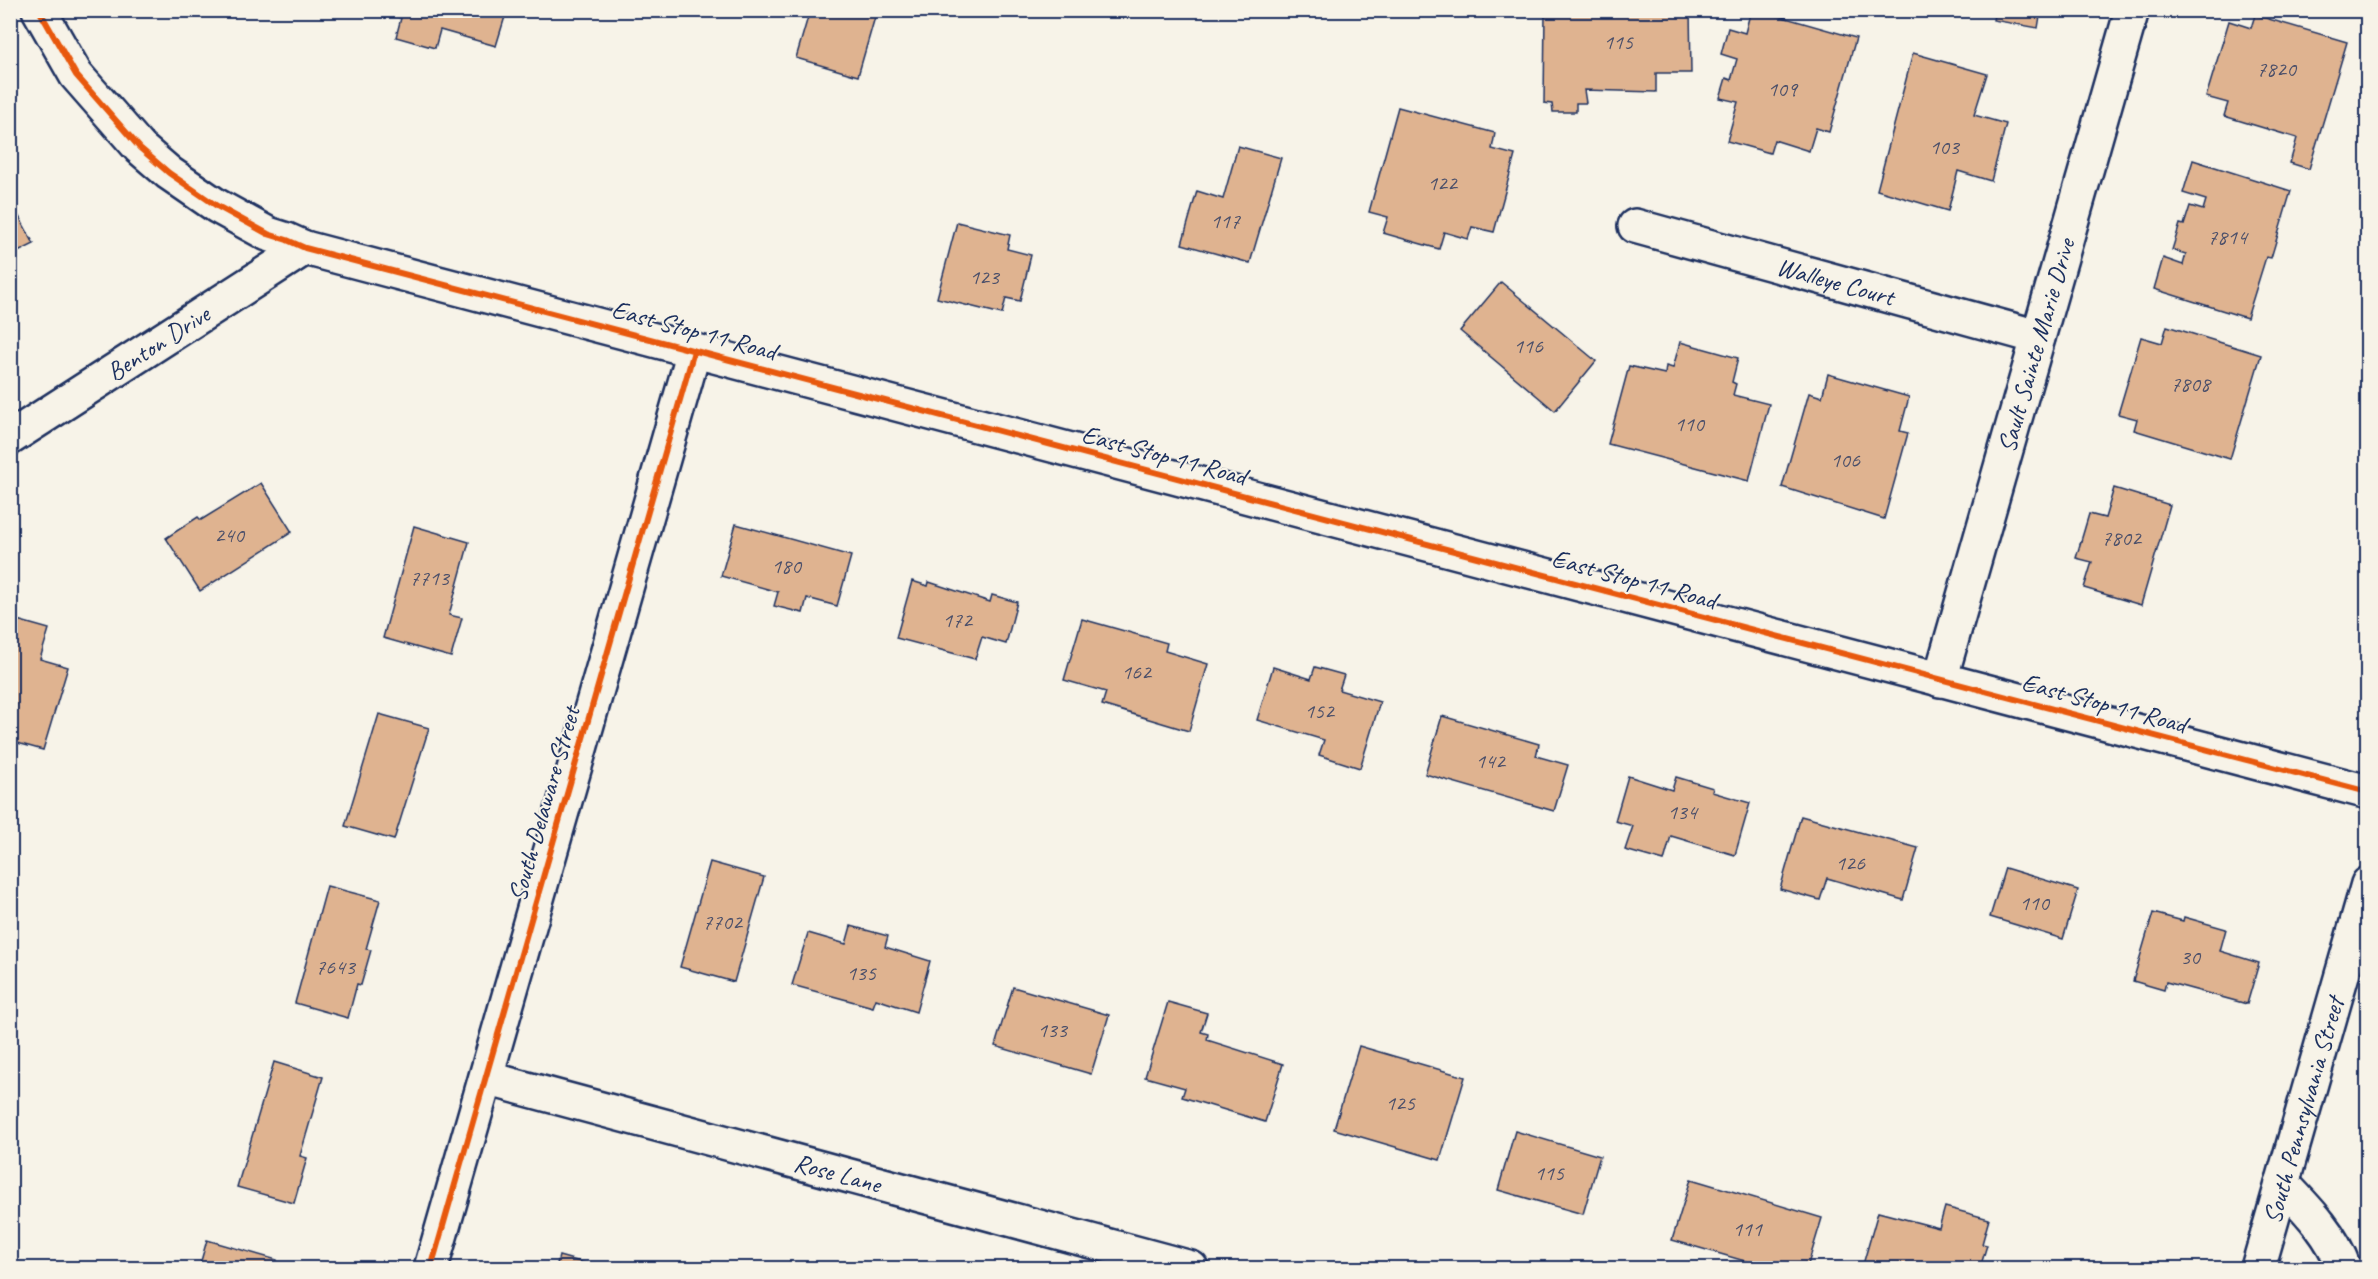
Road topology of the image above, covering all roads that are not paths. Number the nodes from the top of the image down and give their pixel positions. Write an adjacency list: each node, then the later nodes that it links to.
1 (39, 10): 4 (street, East Stop 11 Road)
2 (2132, 10): 5 (street, Sault Sainte Marie Drive)
3 (1635, 226): 5 (street, Walleye Court)
4 (304, 248): 6 (street, East Stop 11 Road); 7 (street, Benton Drive)
5 (2038, 337): 8 (street, Sault Sainte Marie Drive)
6 (694, 351): 8 (street, East Stop 11 Road); 11 (street, South Delaware Street)
7 (10, 438)
8 (1940, 680): 9 (street, East Stop 11 Road)
9 (2367, 792)
10 (2367, 884): 12 (street, South Pennsylvania Street)
11 (486, 1078): 13 (street, South Delaware Street); 14 (street, Rose Lane)
12 (2282, 1183): 15 (street, South Pennsylvania Street); 16 (street)
13 (431, 1269)
14 (1191, 1269)
15 (2258, 1269)
16 (2344, 1269)

